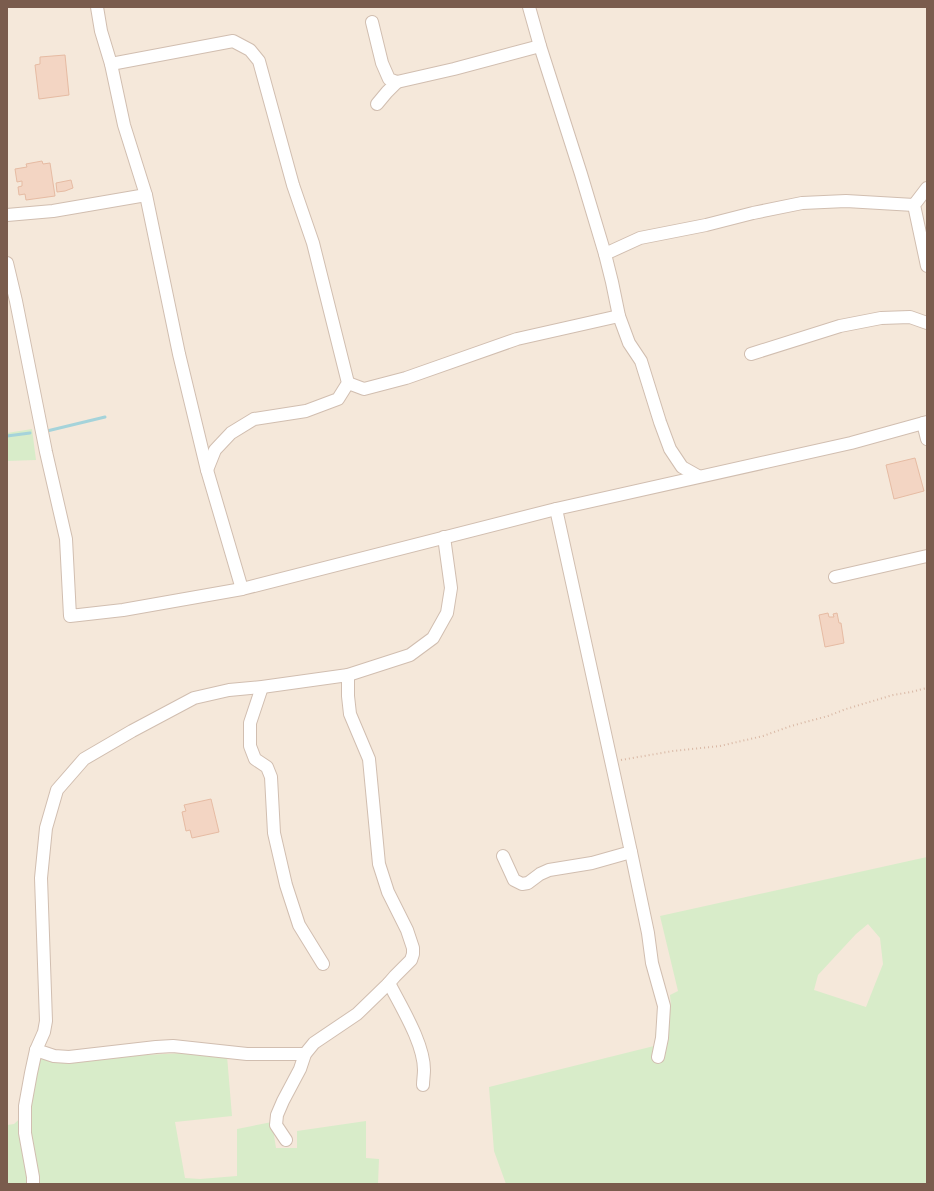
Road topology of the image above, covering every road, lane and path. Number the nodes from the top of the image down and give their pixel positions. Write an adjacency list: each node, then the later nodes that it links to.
1 (97, 7): 5 (street)
2 (529, 7): 4 (street)
3 (372, 22): 6 (street)
4 (540, 46): 6 (street); 12 (street)
5 (112, 64): 9 (street); 18 (street)
6 (397, 82): 7 (street)
7 (377, 104)
8 (927, 188): 10 (street)
9 (146, 195): 11 (street); 21 (street)
10 (914, 205): 12 (street); 14 (street)
11 (7, 215)
12 (605, 254): 15 (street)
13 (7, 263): 27 (street)
14 (927, 266)
15 (619, 316): 18 (street); 22 (street)
16 (927, 323): 17 (street)
17 (751, 354)
18 (348, 383): 21 (street)
19 (925, 423): 20 (street); 22 (street)
20 (927, 439)
21 (208, 470): 27 (street)
22 (698, 476): 23 (street)
23 (556, 509): 24 (street); 31 (street)
24 (444, 538): 27 (street); 28 (street)
25 (927, 556): 26 (street)
26 (835, 577)
27 (242, 590)
28 (348, 675): 29 (street); 35 (street)
29 (262, 687): 34 (street); 36 (street)
30 (927, 688): 31 (path)
31 (610, 762): 32 (street)
32 (631, 852): 33 (street); 38 (street)
33 (503, 856)
34 (323, 964)
35 (389, 983): 37 (street); 39 (street)
36 (36, 1050): 37 (street); 41 (street)
37 (305, 1054): 40 (street)
38 (658, 1057)
39 (423, 1086)
40 (286, 1140)
41 (33, 1184)

